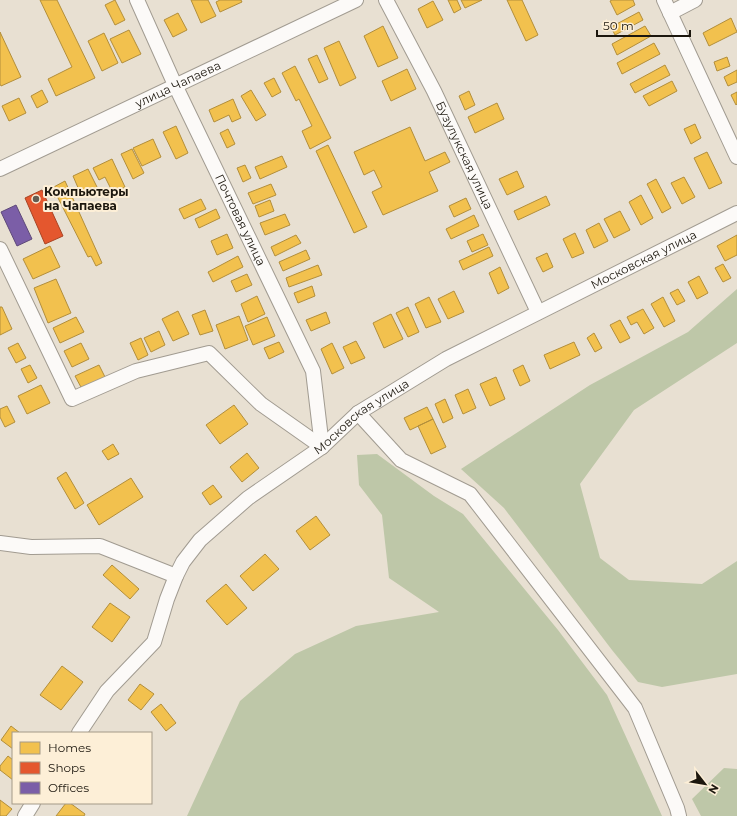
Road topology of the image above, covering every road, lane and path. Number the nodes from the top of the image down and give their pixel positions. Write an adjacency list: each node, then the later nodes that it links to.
1 (136, 0): 7 (street, Почтовая улица)
2 (356, 0): 7 (street, улица Чапаева)
3 (386, 0): 12 (street, Бузулукская улица)
4 (664, 0): 6 (street)
5 (695, 0): 6 (street)
6 (670, 13): 8 (street)
7 (175, 85): 9 (street, улица Чапаева); 14 (street, Почтовая улица)
8 (737, 157)
9 (0, 169)
10 (737, 213): 12 (street, Московская улица)
11 (0, 249): 14 (street)
12 (538, 312): 13 (street, Московская улица)
13 (358, 413): 14 (street, Московская улица); 20 (street)
14 (322, 447): 16 (street, Московская улица)
15 (0, 543): 16 (street)
16 (176, 576): 17 (street, Московская улица)
17 (80, 732)
18 (32, 804): 19 (street)
19 (25, 816)
20 (679, 816)

